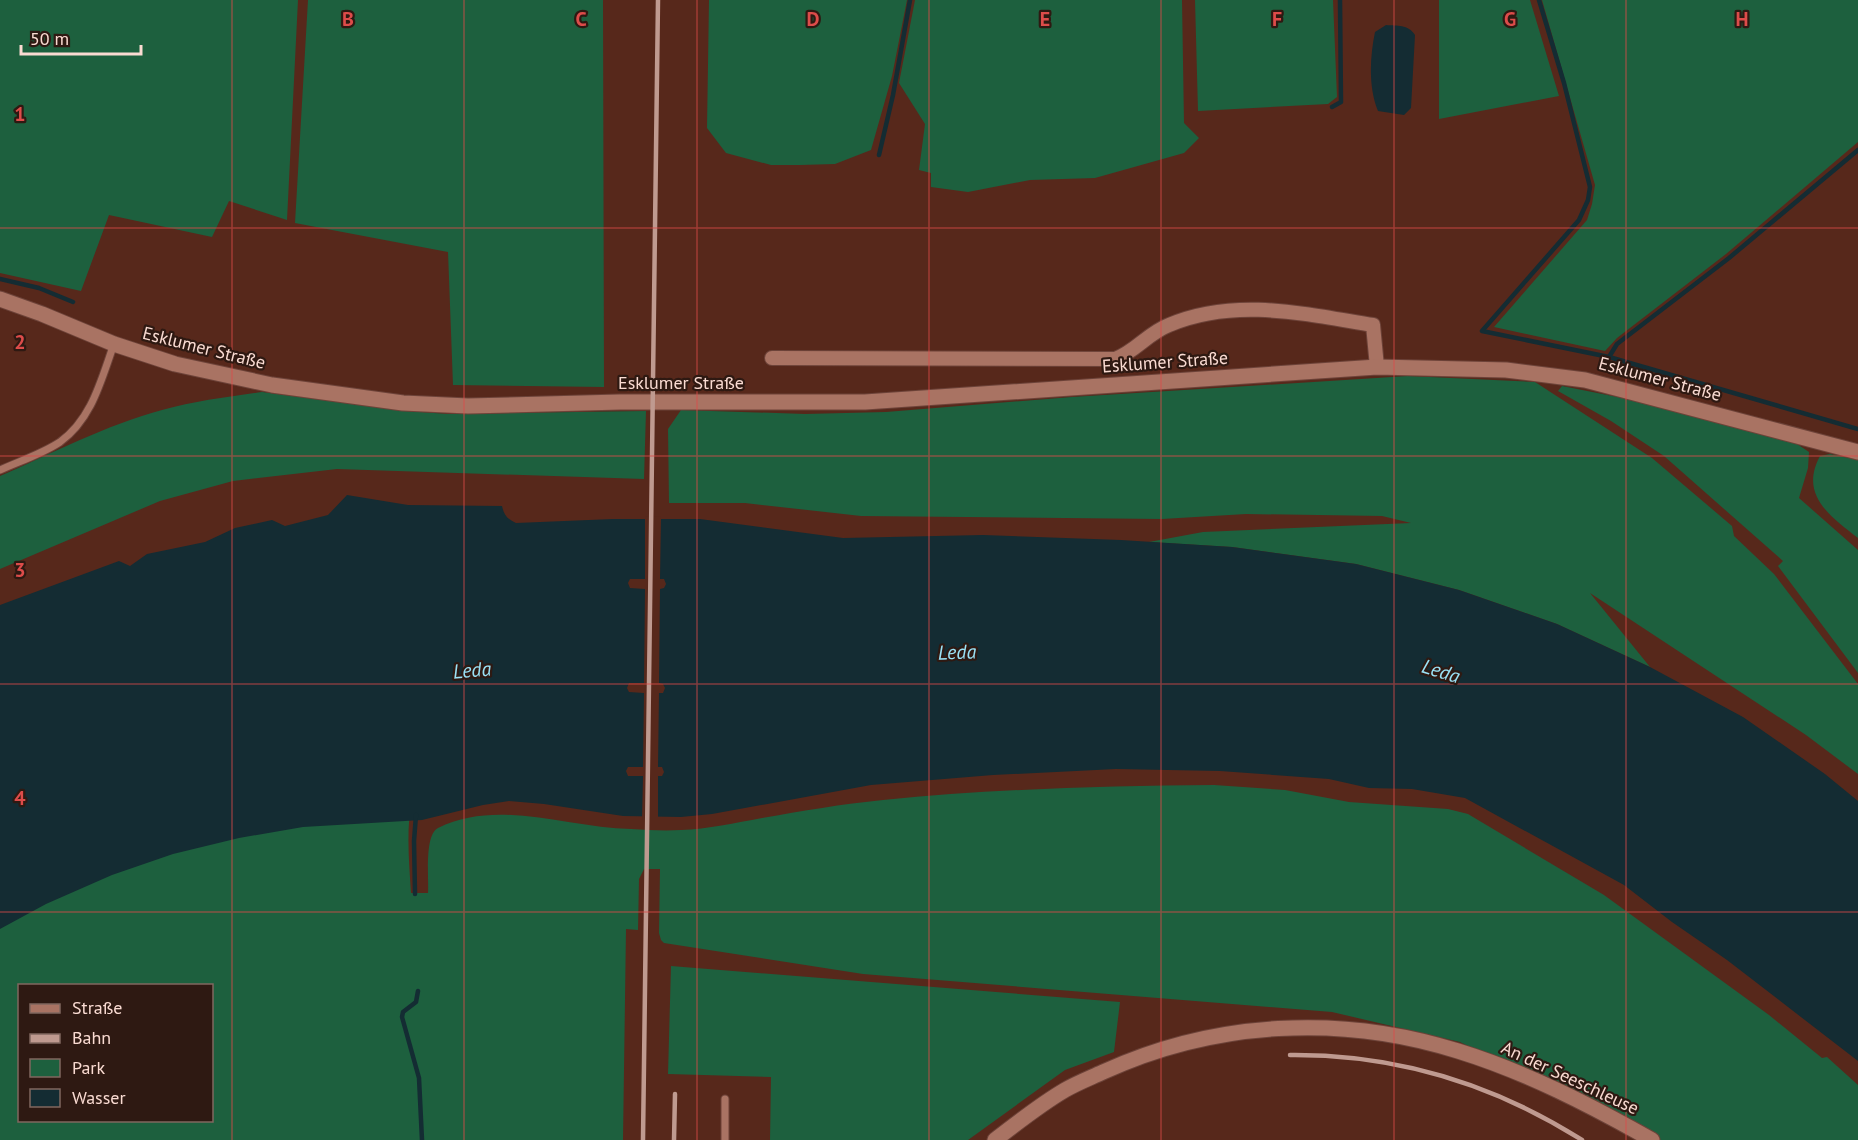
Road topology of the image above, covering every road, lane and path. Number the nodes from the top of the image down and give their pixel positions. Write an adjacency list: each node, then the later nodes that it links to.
1 (0, 299): 2 (street, Esklumer Straße)
2 (114, 344): 4 (street, Esklumer Straße); 6 (lane)
3 (772, 357): 4 (street, Esklumer Straße)
4 (1377, 367): 5 (street, Esklumer Straße)
5 (1858, 452)
6 (0, 470)
7 (725, 1099): 8 (lane)
8 (725, 1140)
9 (995, 1140): 10 (street, An der Seeschleuse)
10 (1652, 1140)

